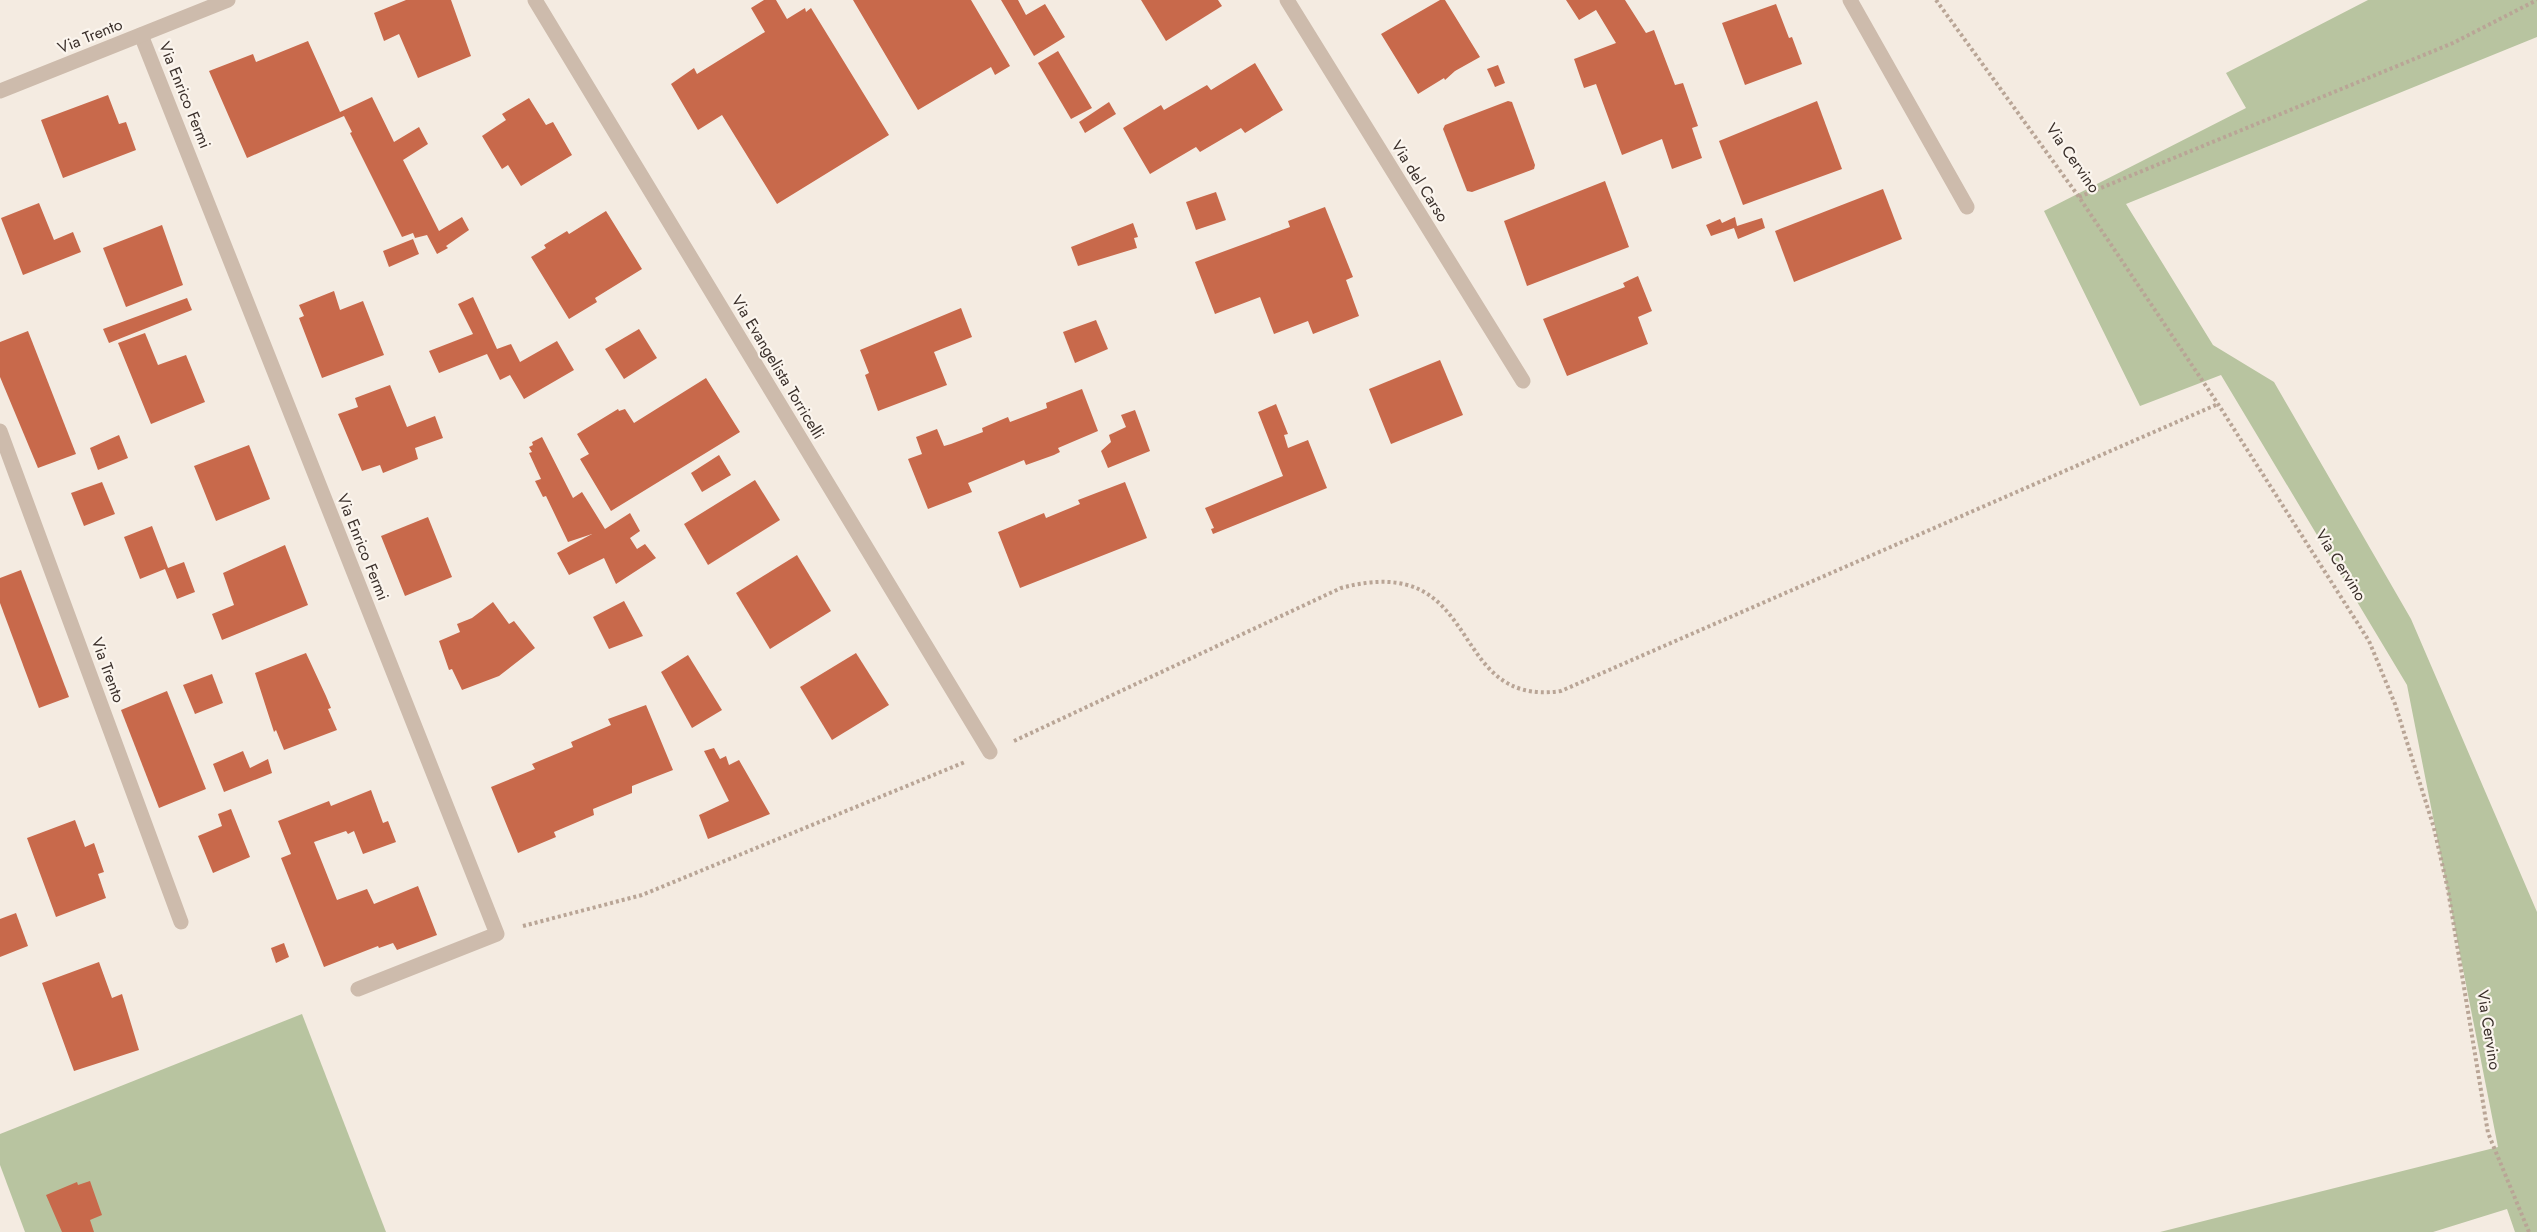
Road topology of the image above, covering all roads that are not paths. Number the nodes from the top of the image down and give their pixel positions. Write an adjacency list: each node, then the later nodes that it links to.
1 (228, 0): 5 (street, Via Trento)
2 (535, 0): 10 (street, Via Evangelista Torricelli)
3 (1287, 0): 8 (street, Via del Carso)
4 (1850, 0): 7 (street)
5 (141, 34): 6 (street, Via Trento); 12 (street, Via Enrico Fermi)
6 (0, 91)
7 (1967, 207)
8 (1523, 381)
9 (0, 431): 11 (street, Via Trento)
10 (990, 752)
11 (181, 922)
12 (358, 989)

